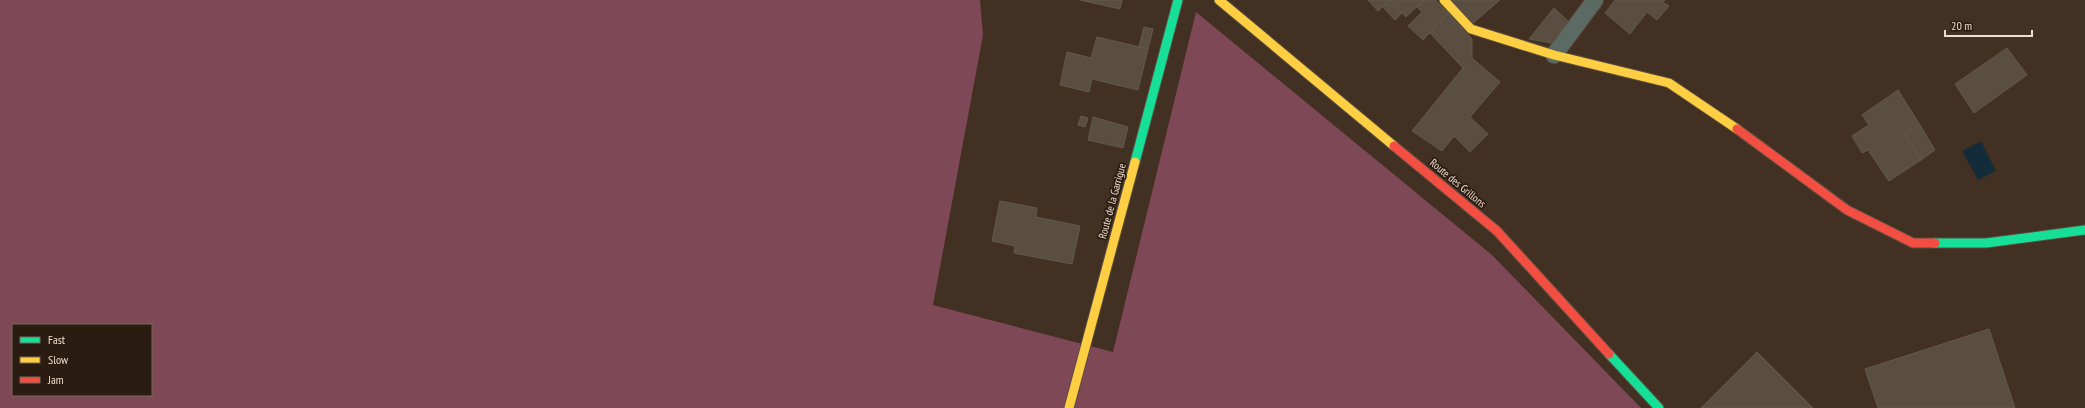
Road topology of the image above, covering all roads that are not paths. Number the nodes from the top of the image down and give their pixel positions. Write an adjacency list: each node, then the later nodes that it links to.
1 (1178, 0): 7 (street, Route de la Garrigue)
2 (1219, 0): 8 (street, Route des Grillons)
3 (1444, 0): 5 (street)
4 (1595, 0): 5 (lane)
5 (1554, 55): 6 (street)
6 (2085, 230)
7 (1069, 408)
8 (1659, 408)

